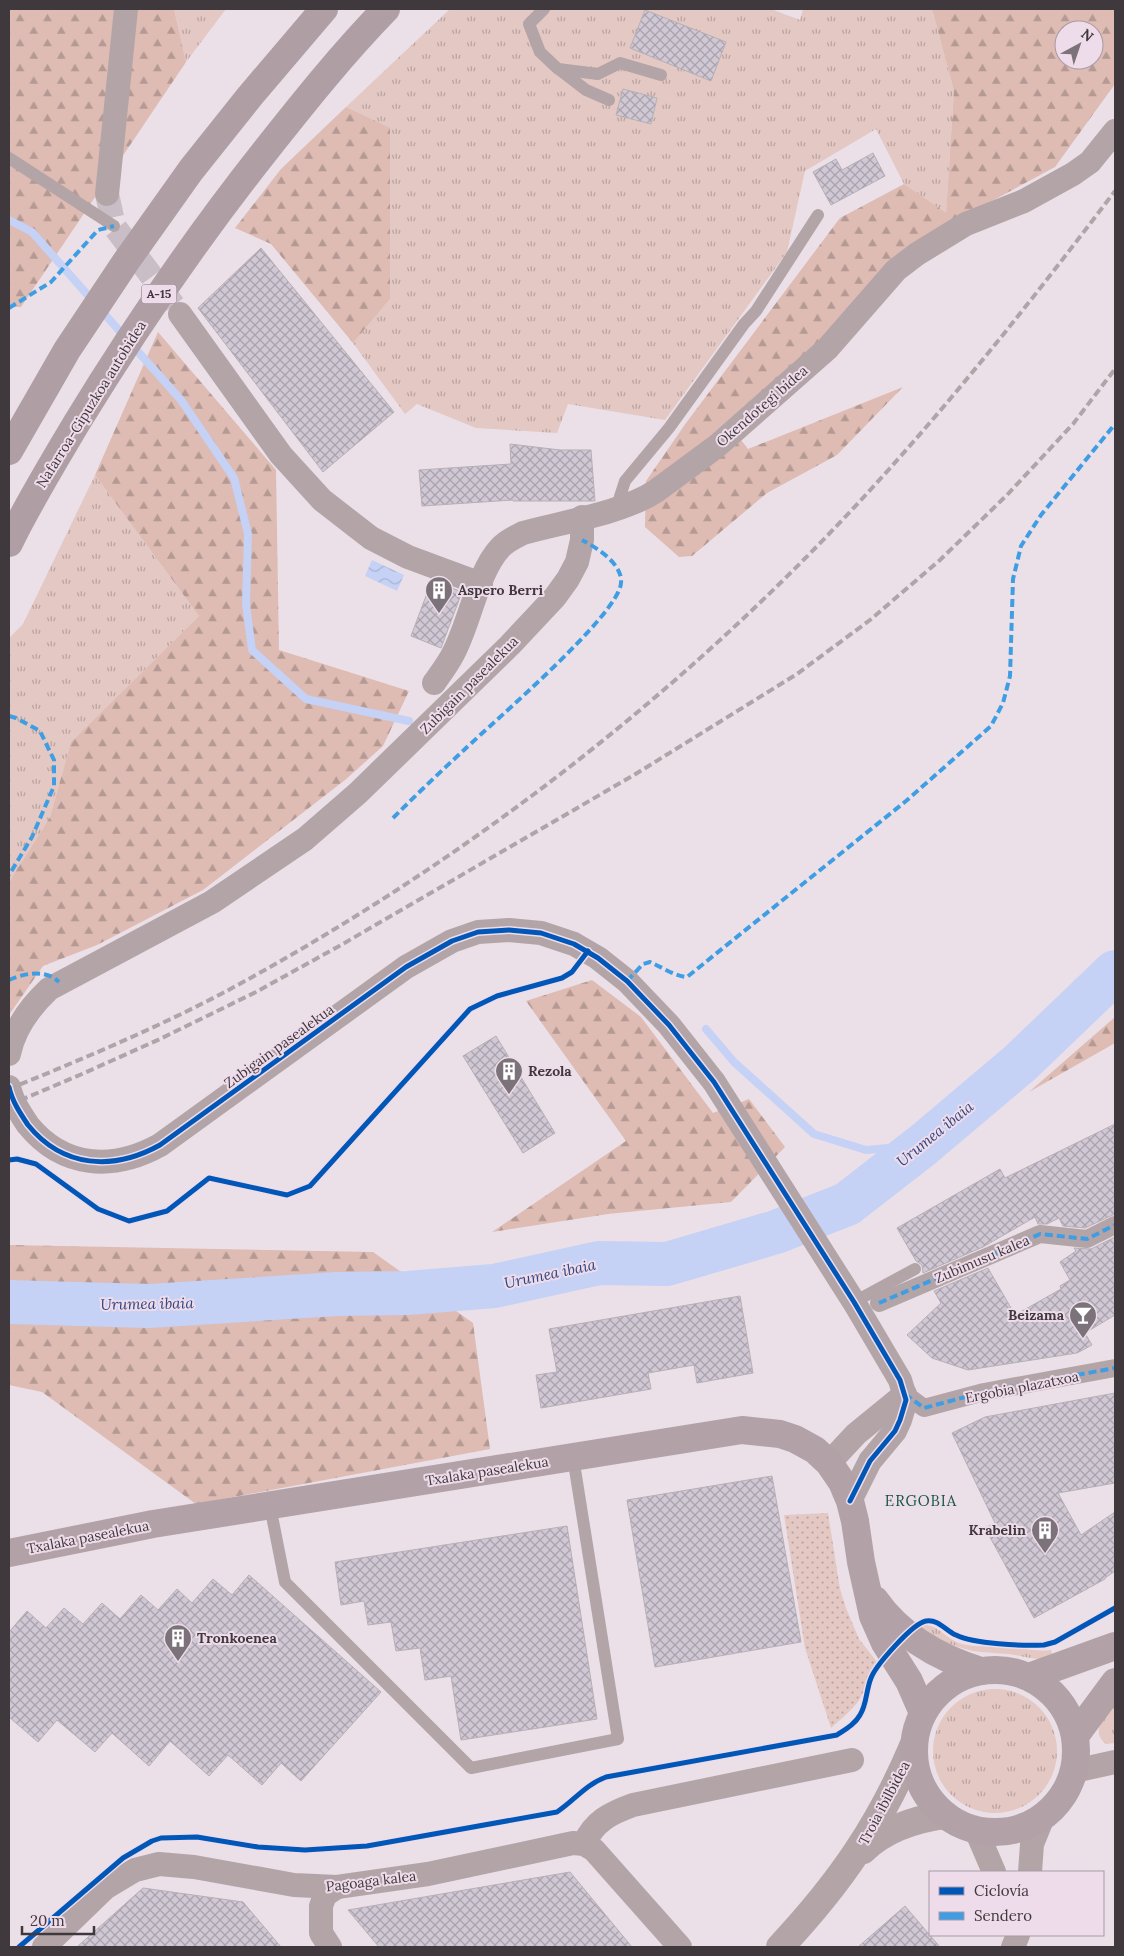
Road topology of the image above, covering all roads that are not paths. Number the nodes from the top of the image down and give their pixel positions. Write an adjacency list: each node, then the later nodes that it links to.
1 (126, 9): 12 (street)
2 (324, 9): 16 (highway)
3 (386, 9): 8 (highway, Nafarroa-Gipuzkoa autobidea / A-15)
4 (400, 9): 8 (highway, Nafarroa-Gipuzkoa autobidea / A-15)
5 (544, 9): 6 (lane)
6 (558, 69): 7 (lane); 9 (lane)
7 (661, 75)
8 (325, 78): 19 (highway, Nafarroa-Gipuzkoa autobidea / A-15)
9 (609, 100)
10 (1115, 131): 17 (street, Okendotegi bidea)
11 (9, 158): 14 (lane)
12 (107, 194)
13 (818, 215): 17 (lane)
14 (114, 226)
15 (180, 314): 20 (street)
16 (9, 451)
17 (616, 509): 18 (street, Okendotegi bidea)
18 (582, 517): 20 (street, Okendotegi bidea); 22 (street, Zubigain pasealekua)
19 (9, 543)
20 (481, 584): 21 (street, Okendotegi bidea)
21 (434, 683)
22 (9, 1054)
23 (9, 1087): 26 (street, Zubigain pasealekua)
24 (1115, 1225): 27 (street, Zubimusu kalea)
25 (915, 1269): 26 (lane)
26 (851, 1296): 29 (street, Zubigain pasealekua)
27 (879, 1303)
28 (1115, 1368): 29 (street, Ergobia plazatxoa)
29 (905, 1394): 31 (street); 32 (street)
30 (573, 1457): 31 (main road, Txalaka pasealekua); 33 (main road, Txalaka pasealekua); 33 (lane)
31 (829, 1463): 32 (main road, Txalaka pasealekua)
32 (850, 1501): 35 (main road, Txalaka pasealekua)
33 (270, 1506): 34 (main road, Txalaka pasealekua)
34 (9, 1553)
35 (867, 1588): 37 (main road, Txalaka pasealekua); 40 (main road, Txalaka pasealekua)
36 (1115, 1646): 38 (main road)
37 (982, 1671): 38 (main road); 40 (main road)
38 (1029, 1677): 41 (main road)
39 (1115, 1682): 41 (main road)
40 (923, 1713): 42 (main road)
41 (1075, 1736): 45 (main road)
42 (914, 1744): 46 (main road); 50 (street, Troia ibilbidea)
43 (852, 1760): 49 (street)
44 (1115, 1762): 45 (street)
45 (1074, 1771): 47 (main road)
46 (945, 1815): 48 (main road); 50 (street, Troia ibilbidea)
47 (1043, 1817): 48 (main road); 52 (street)
48 (976, 1830): 51 (street)
49 (584, 1844): 53 (street, Pagoaga kalea); 56 (street)
50 (852, 1860): 57 (street, Troia ibilbidea)
51 (994, 1871)
52 (1030, 1871)
53 (337, 1887): 54 (street, Pagoaga kalea); 55 (street)
54 (44, 1947)
55 (330, 1947)
56 (680, 1947)
57 (780, 1947)

